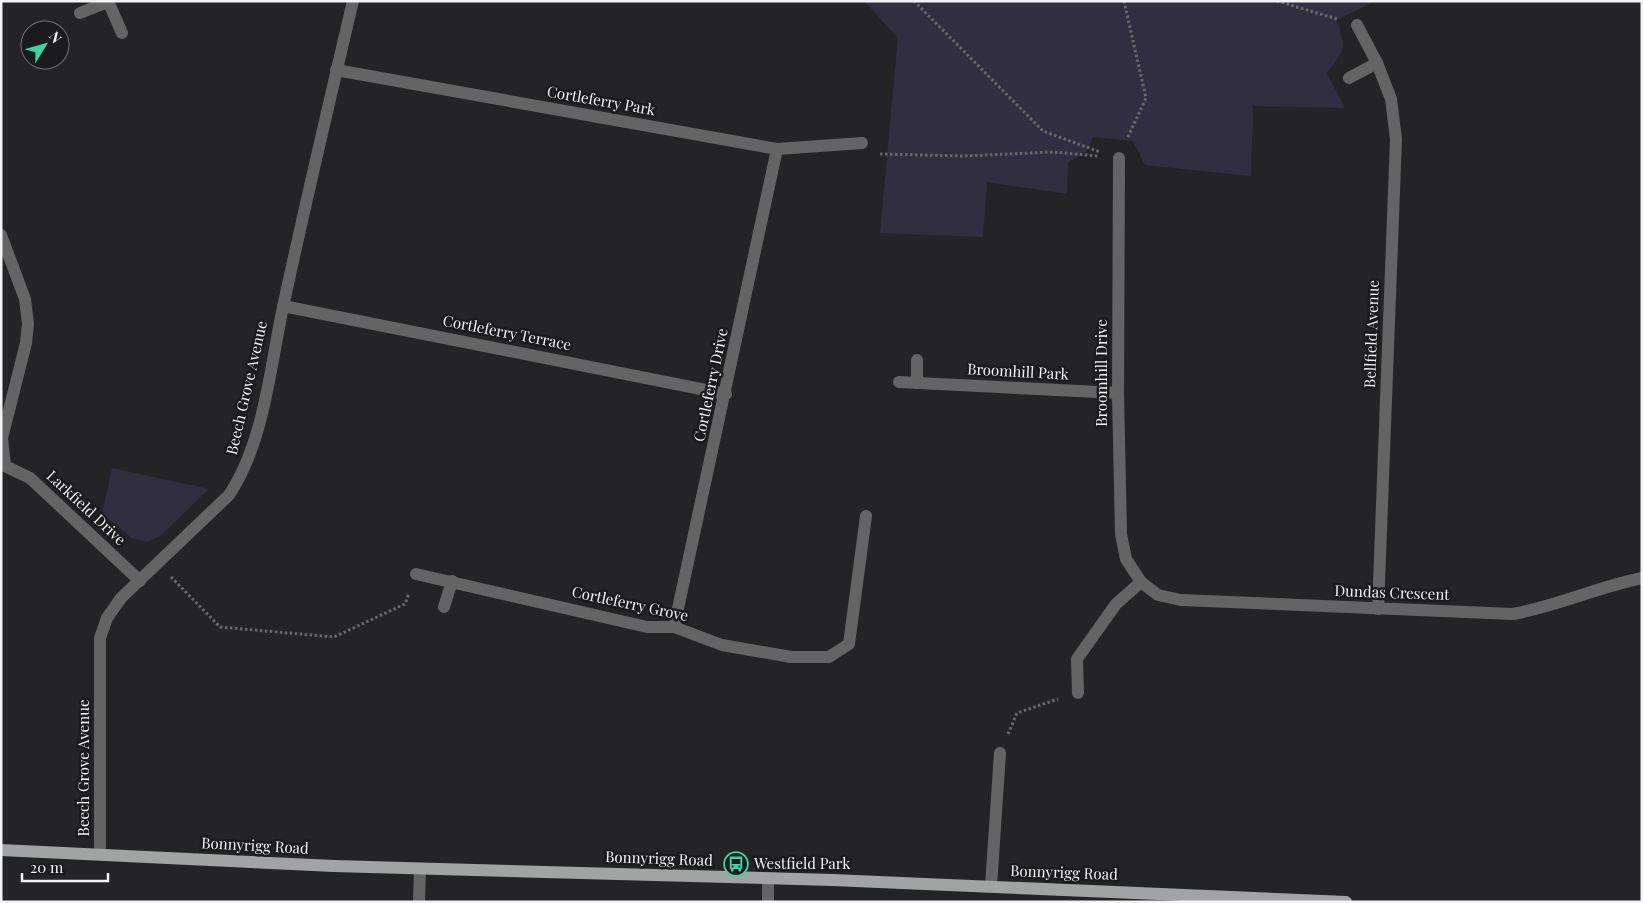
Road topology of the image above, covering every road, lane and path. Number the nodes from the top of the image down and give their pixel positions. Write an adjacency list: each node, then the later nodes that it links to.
1 (108, 1): 6 (street); 8 (street)
2 (352, 1): 10 (street, Beech Grove Avenue)
3 (914, 1): 14 (path)
4 (1124, 1): 14 (path)
5 (1277, 1): 7 (path)
6 (80, 12)
7 (1357, 25): 9 (street, Bellfield Avenue)
8 (122, 34)
9 (1378, 63): 11 (street); 30 (street, Bellfield Avenue)
10 (336, 70): 13 (street, Cortleferry Park); 16 (street, Beech Grove Avenue)
11 (1350, 78)
12 (862, 143): 13 (street, Cortleferry Park); 14 (path)
13 (777, 149): 21 (street, Cortleferry Drive)
14 (1119, 158): 20 (street, Broomhill Drive)
15 (1, 235): 22 (street, Larkfield Drive)
16 (283, 306): 21 (street, Cortleferry Terrace); 26 (street, Beech Grove Avenue)
17 (917, 360): 19 (street)
18 (899, 382): 19 (street, Broomhill Park)
19 (917, 383): 20 (street, Broomhill Park)
20 (1118, 393): 28 (street, Broomhill Drive)
21 (726, 394): 31 (street, Cortleferry Drive)
22 (3, 467): 26 (street, Larkfield Drive)
23 (866, 516): 31 (street, Cortleferry Grove)
24 (416, 574): 26 (path); 27 (street, Cortleferry Grove)
25 (1642, 578): 30 (street, Dundas Crescent)
26 (140, 580): 35 (street, Beech Grove Avenue)
27 (452, 581): 29 (street); 31 (street, Cortleferry Grove)
28 (1141, 582): 30 (street, Dundas Crescent); 32 (street)
29 (444, 607)
30 (1378, 609)
31 (674, 627)
32 (1078, 693): 33 (path)
33 (1000, 753): 38 (street)
34 (1, 850): 35 (main road, Bonnyrigg Road)
35 (100, 854): 36 (main road, Bonnyrigg Road)
36 (420, 869): 37 (main road, Bonnyrigg Road); 39 (street)
37 (768, 878): 38 (main road, Bonnyrigg Road); 40 (street)
38 (991, 886): 41 (main road, Bonnyrigg Road)
39 (419, 902)
40 (768, 902)
41 (1346, 902)

